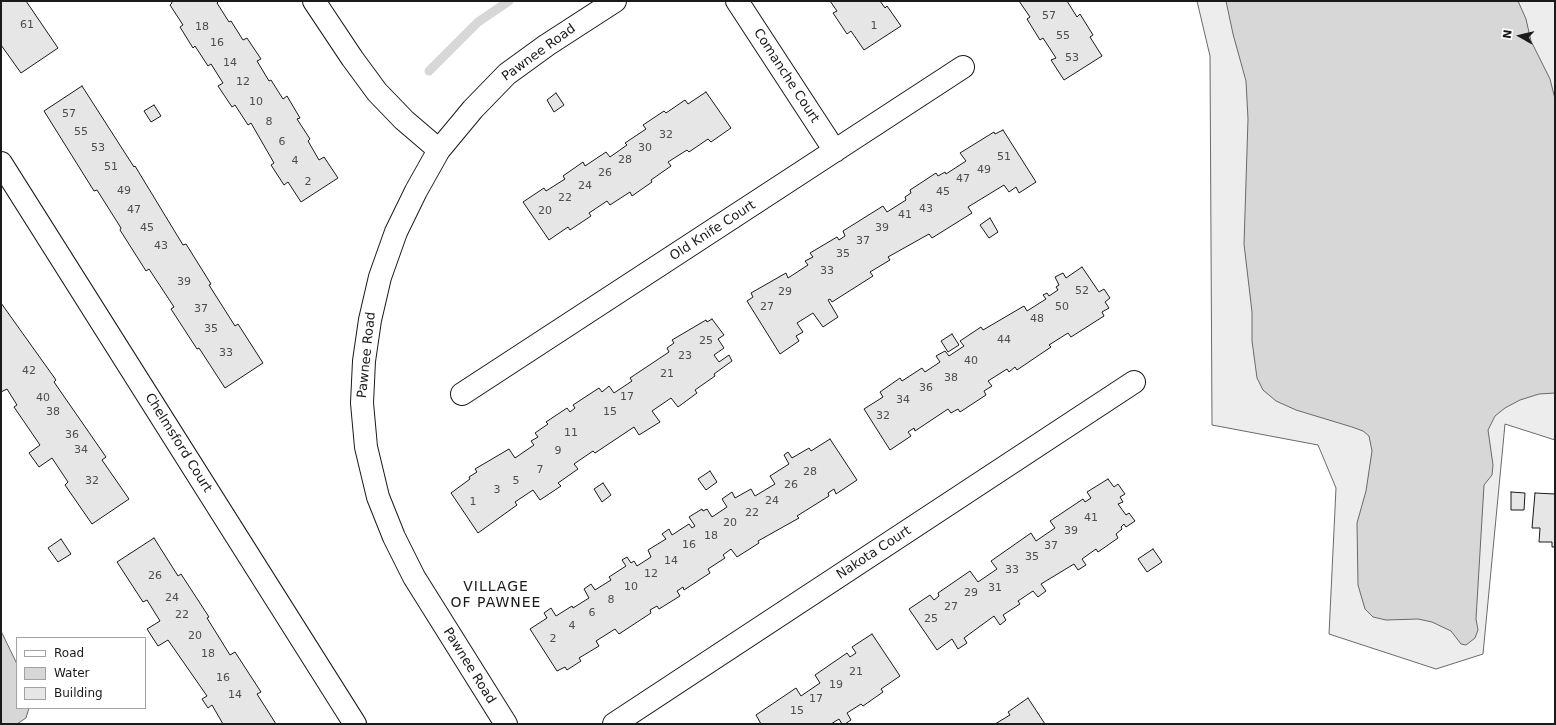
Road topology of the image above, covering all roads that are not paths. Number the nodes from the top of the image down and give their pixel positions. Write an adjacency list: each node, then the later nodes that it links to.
1 (314, 1): 5 (street)
2 (615, 1): 5 (street, Pawnee Road)
3 (737, 1): 6 (street, Comanche Court)
4 (962, 67): 6 (street, Old Knife Court)
5 (439, 150): 11 (street, Pawnee Road)
6 (835, 151): 9 (street, Old Knife Court)
7 (1, 163): 10 (street, Chelmsford Court)
8 (1134, 382): 12 (street, Nakota Court)
9 (462, 394)
10 (355, 724)
11 (506, 724)
12 (614, 724)

